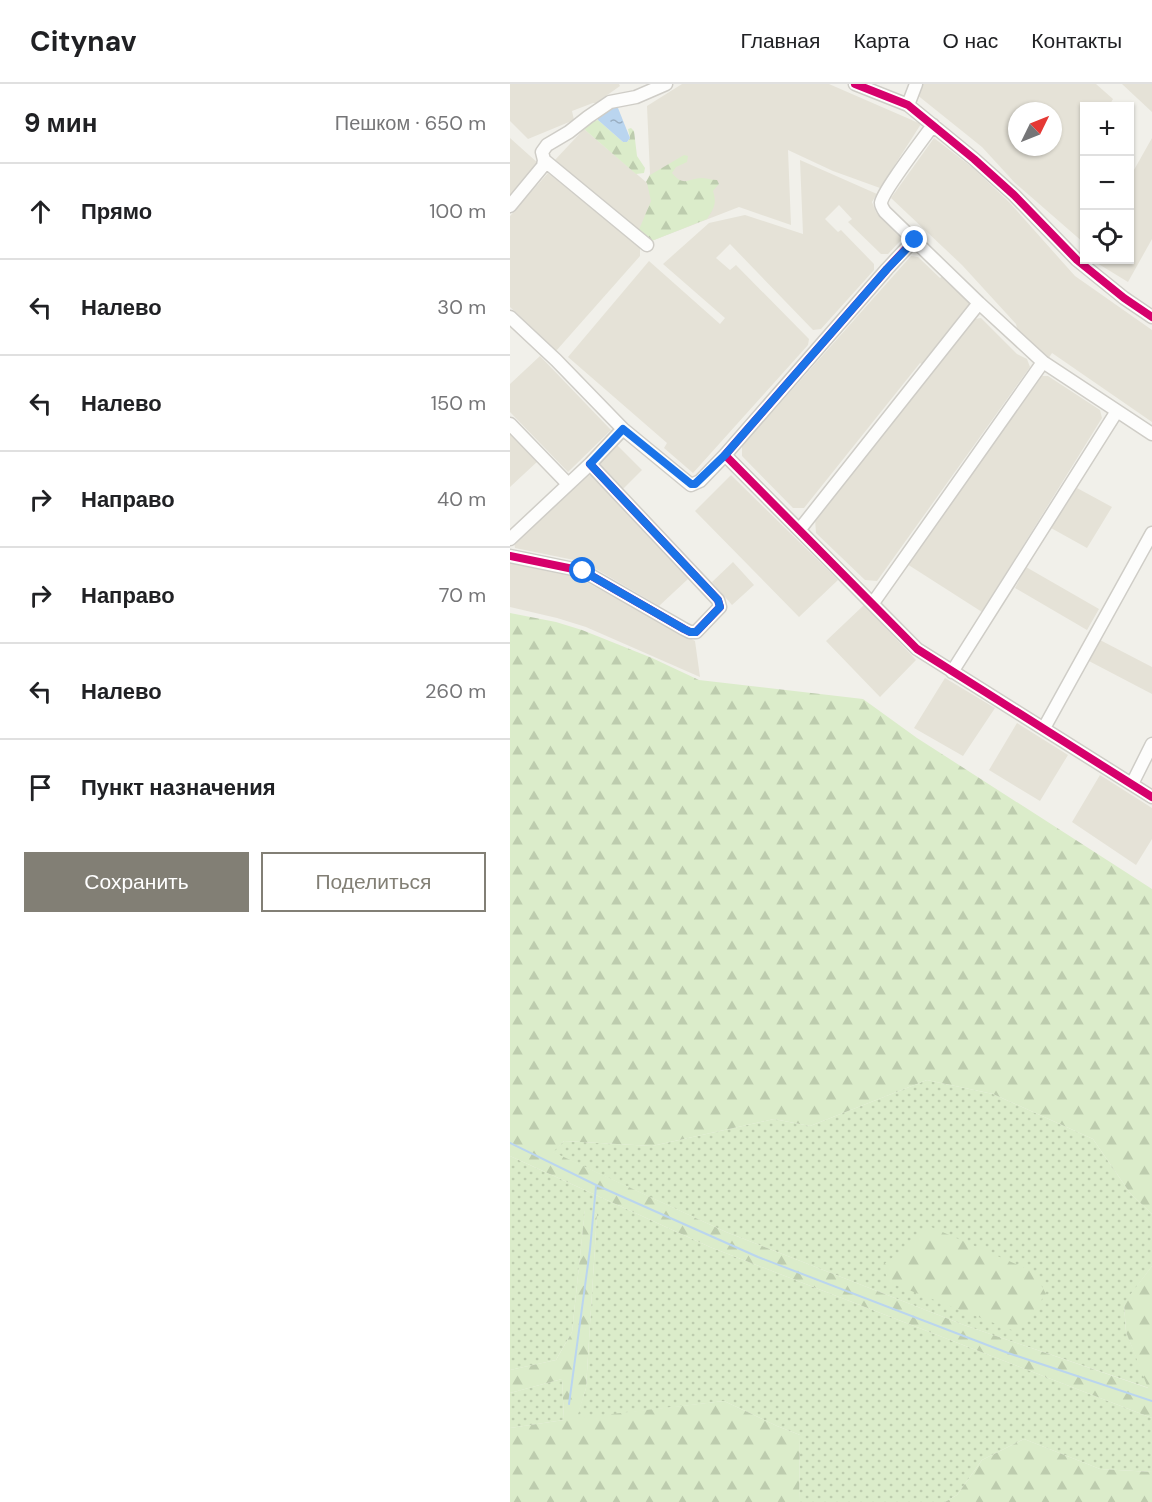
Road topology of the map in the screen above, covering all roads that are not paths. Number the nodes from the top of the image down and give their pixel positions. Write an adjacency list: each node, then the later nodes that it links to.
1 (666, 84): 6 (street)
2 (855, 84): 4 (street)
3 (916, 84): 4 (street)
4 (908, 105): 5 (street)
5 (933, 125): 8 (street); 12 (street)
6 (544, 160): 7 (street); 9 (street)
7 (510, 206)
8 (915, 240): 10 (street); 18 (street)
9 (646, 245)
10 (979, 303): 13 (street); 21 (street)
11 (510, 317): 16 (street)
12 (1152, 317)
13 (1043, 362): 14 (street); 25 (street)
14 (1117, 411): 17 (street); 26 (street)
15 (510, 424): 20 (street)
16 (623, 429): 18 (street); 19 (street)
17 (1152, 434)
18 (725, 455): 21 (street)
19 (590, 464): 20 (street); 24 (street)
20 (568, 483): 23 (street)
21 (800, 529): 25 (street)
22 (1152, 532): 27 (street)
23 (510, 539)
24 (510, 556)
25 (873, 603): 26 (street)
26 (952, 672): 27 (street)
27 (1044, 728): 29 (street)
28 (1152, 744): 29 (street)
29 (1132, 784): 30 (street)
30 (1152, 797)

